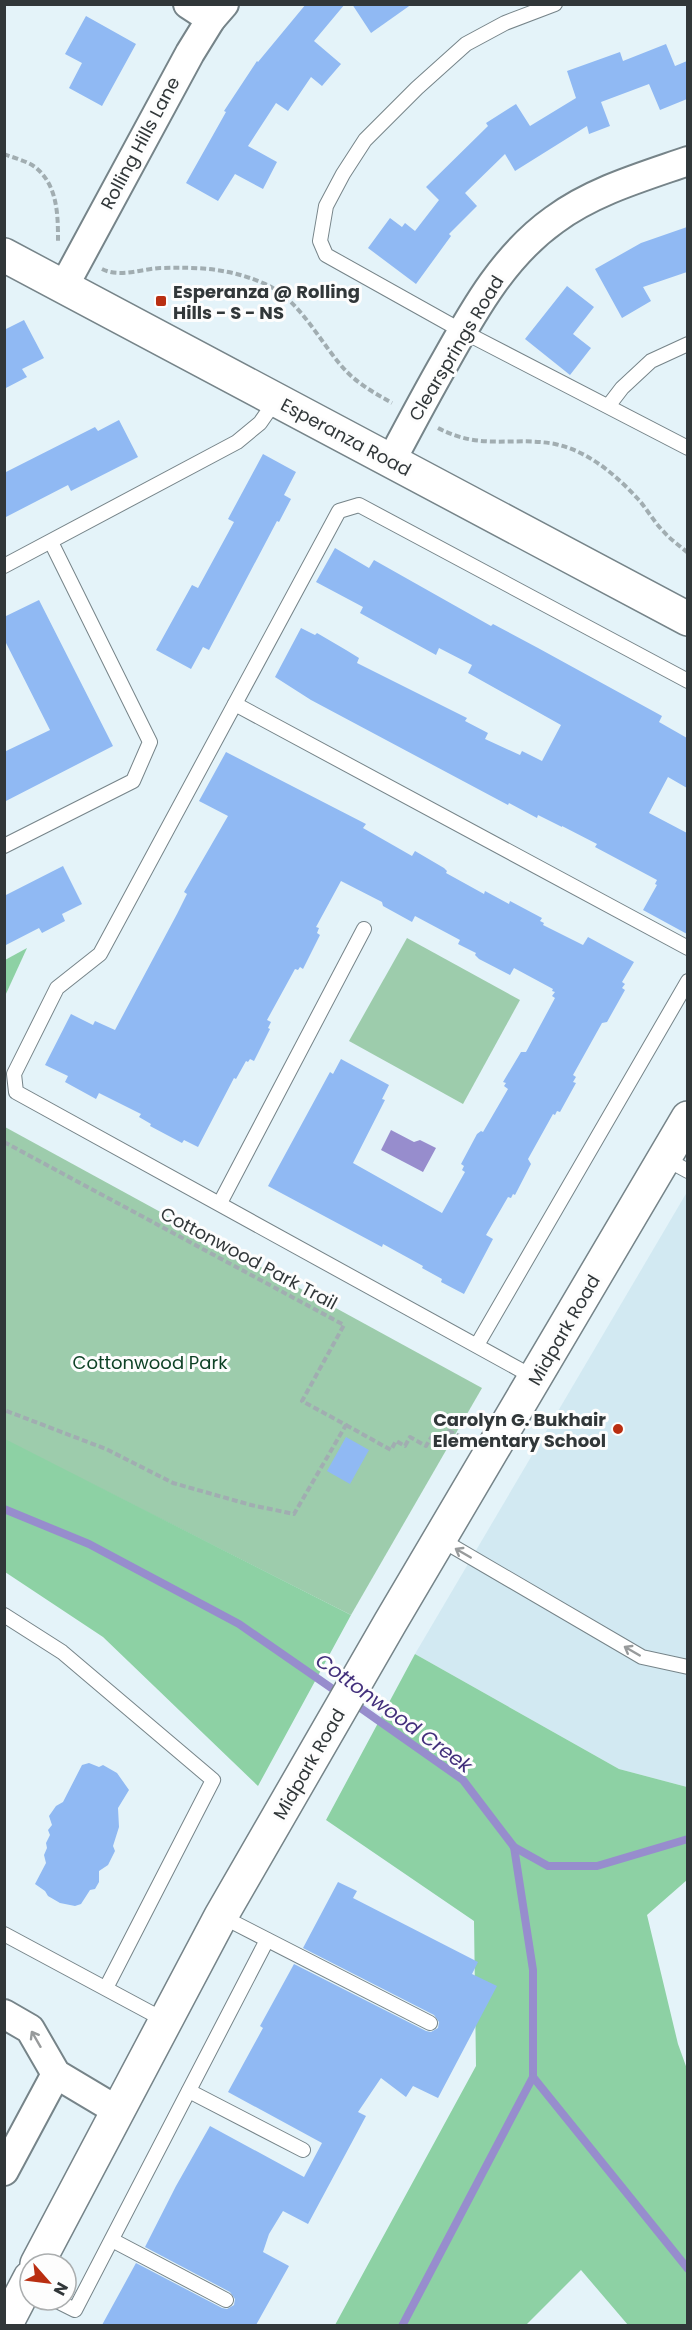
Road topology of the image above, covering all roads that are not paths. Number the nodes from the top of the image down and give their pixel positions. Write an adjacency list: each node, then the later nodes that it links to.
1 (555, 4): 6 (lane)
2 (208, 9): 5 (street, Rolling Hills Lane)
3 (687, 161): 6 (street, Clearsprings Road)
4 (4, 255): 5 (street, Esperanza Road)
5 (64, 286): 8 (street, Esperanza Road)
6 (462, 331): 9 (lane); 11 (street, Clearsprings Road)
7 (687, 344): 9 (lane)
8 (276, 400): 11 (street, Esperanza Road); 12 (lane)
9 (609, 405): 10 (lane)
10 (687, 448)
11 (391, 460): 14 (street, Esperanza Road)
12 (51, 542): 13 (lane); 17 (lane)
13 (4, 566)
14 (687, 619)
15 (687, 681): 16 (lane)
16 (235, 704): 19 (lane); 23 (lane)
17 (4, 846)
18 (364, 929): 23 (lane)
19 (687, 948)
20 (687, 981): 24 (lane)
21 (687, 1118): 22 (street, Midpark Road)
22 (676, 1165): 25 (street, Midpark Road)
23 (220, 1203): 24 (lane)
24 (477, 1345): 25 (lane)
25 (535, 1378): 26 (street, Midpark Road)
26 (440, 1539): 28 (lane, one-way to 26); 29 (street, Midpark Road)
27 (4, 1615): 32 (lane)
28 (687, 1667)
29 (221, 1916): 31 (lane); 34 (street, Midpark Road)
30 (4, 1934): 32 (lane)
31 (267, 1941): 35 (lane); 37 (lane)
32 (106, 1988): 34 (lane)
33 (4, 2014): 36 (street, one-way to 33)
34 (166, 2021): 38 (street, Midpark Road)
35 (430, 2023)
36 (56, 2074): 38 (street); 40 (street)
37 (189, 2091): 39 (lane); 41 (lane)
38 (118, 2111): 42 (street, Midpark Road)
39 (303, 2150)
40 (4, 2171)
41 (112, 2240): 43 (lane); 45 (lane)
42 (45, 2252)
43 (226, 2300)
44 (18, 2302): 46 (street, Midpark Road)
45 (78, 2304)
46 (5, 2325)

